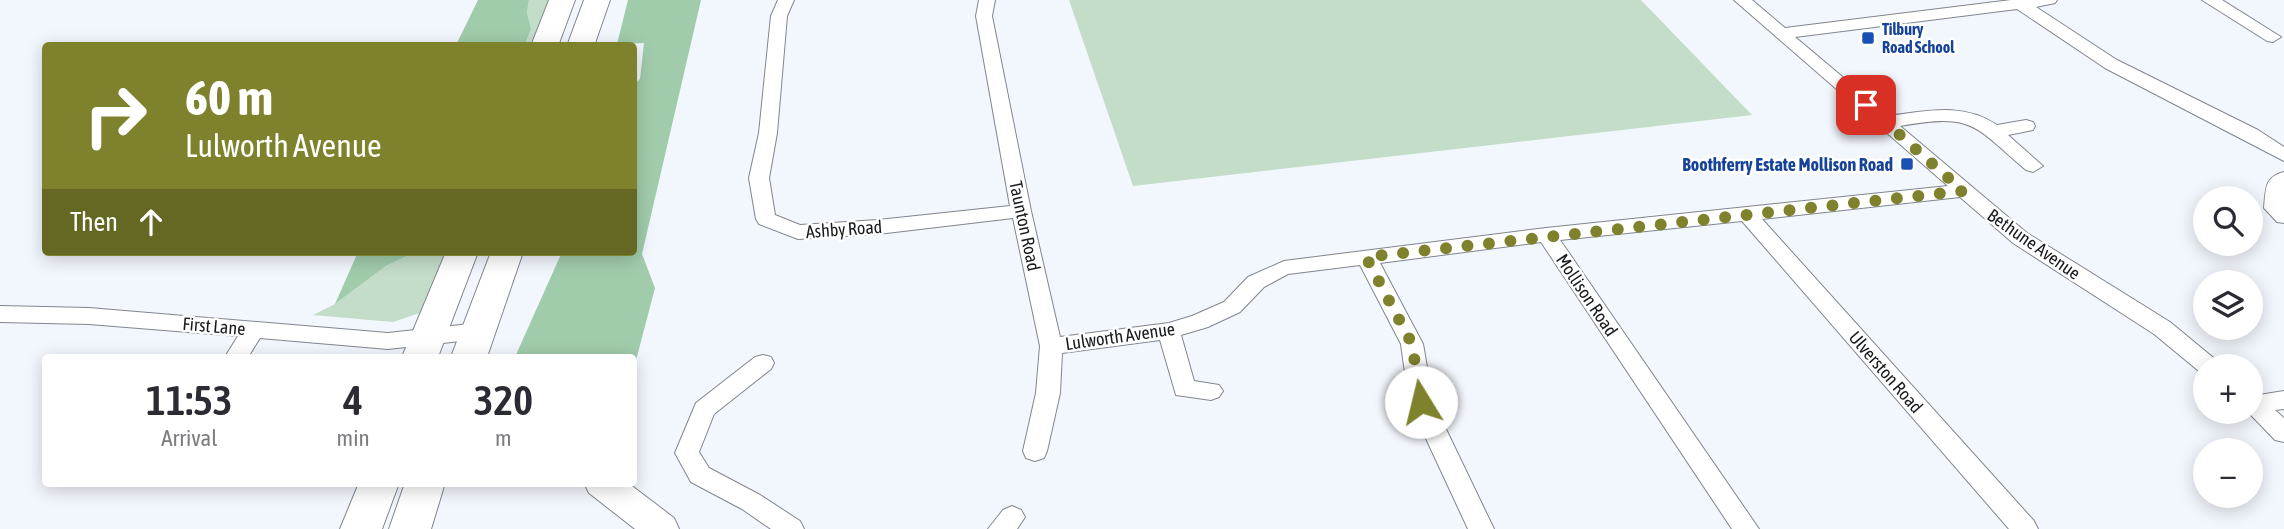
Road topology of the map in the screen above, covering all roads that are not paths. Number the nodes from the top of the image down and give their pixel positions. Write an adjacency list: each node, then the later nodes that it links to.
1 (562, 0): 11 (main road)
2 (597, 0): 12 (main road)
3 (786, 0): 20 (street, Ashby Road)
4 (986, 0): 20 (street, Taunton Road)
5 (1742, 0): 9 (street, Bethune Avenue)
6 (2049, 0): 8 (street)
7 (2210, 0): 10 (street)
8 (2021, 4): 9 (street); 16 (street)
9 (1780, 34): 13 (street, Bethune Avenue)
10 (2273, 37)
11 (546, 42)
12 (581, 42)
13 (1887, 122): 15 (street); 19 (street, Bethune Avenue)
14 (2026, 126): 15 (street)
15 (1991, 132): 17 (street)
16 (2284, 155)
17 (2033, 166)
18 (2284, 178): 22 (street)
19 (1963, 191): 21 (street, Mollison Road); 34 (street, Bethune Avenue)
20 (1021, 211): 31 (street, Taunton Road)
21 (1748, 215): 23 (street, Mollison Road); 51 (street, Ulverston Road)
22 (2284, 216)
23 (1546, 235): 26 (street, Lulworth Avenue); 50 (street, Mollison Road)
24 (460, 256): 32 (main road)
25 (506, 256): 30 (main road)
26 (1366, 257): 29 (street, Lulworth Avenue); 49 (street)
27 (0, 314): 28 (street, First Lane)
28 (255, 329): 32 (street, First Lane); 33 (street)
29 (1169, 331): 31 (street, Lulworth Avenue); 36 (street)
30 (474, 344): 32 (street, First Lane)
31 (1051, 346): 41 (street, Taunton Road)
32 (424, 347)
33 (238, 354)
34 (2193, 354)
35 (763, 363): 48 (street)
36 (1211, 391)
37 (2284, 400): 38 (street)
38 (2263, 401)
39 (2263, 412): 40 (street)
40 (2284, 433)
41 (1035, 451)
42 (377, 487): 45 (main road)
43 (424, 487): 46 (main road)
44 (606, 487): 47 (street)
45 (361, 529)
46 (410, 529)
47 (660, 529)
48 (791, 529)
49 (1481, 529)
50 (1746, 529)
51 (2025, 529)

